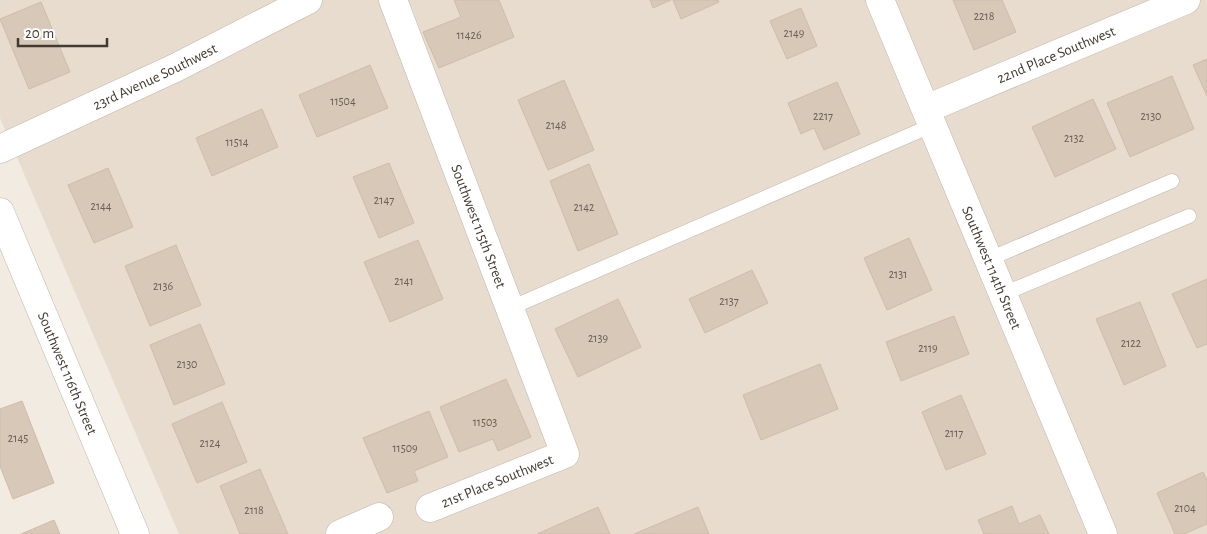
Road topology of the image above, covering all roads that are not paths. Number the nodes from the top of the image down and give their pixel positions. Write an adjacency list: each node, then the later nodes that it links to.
1 (308, 0): 6 (street, 23rd Avenue Southwest)
2 (393, 0): 12 (street, Southwest 115th Street)
3 (880, 0): 5 (street, Southwest 114th Street)
4 (1186, 0): 5 (street, 22nd Place Southwest)
5 (930, 117): 10 (street, Southwest 114th Street); 12 (lane)
6 (0, 150)
7 (1172, 182): 10 (lane)
8 (0, 212): 16 (street, Southwest 116th Street)
9 (1189, 216): 11 (lane)
10 (989, 259): 11 (street, Southwest 114th Street)
11 (1003, 294): 18 (street, Southwest 114th Street)
12 (510, 308): 13 (street, Southwest 115th Street)
13 (565, 454): 14 (street, 21st Place Southwest)
14 (430, 508)
15 (379, 518): 17 (street)
16 (135, 534)
17 (340, 534)
18 (1103, 534)

